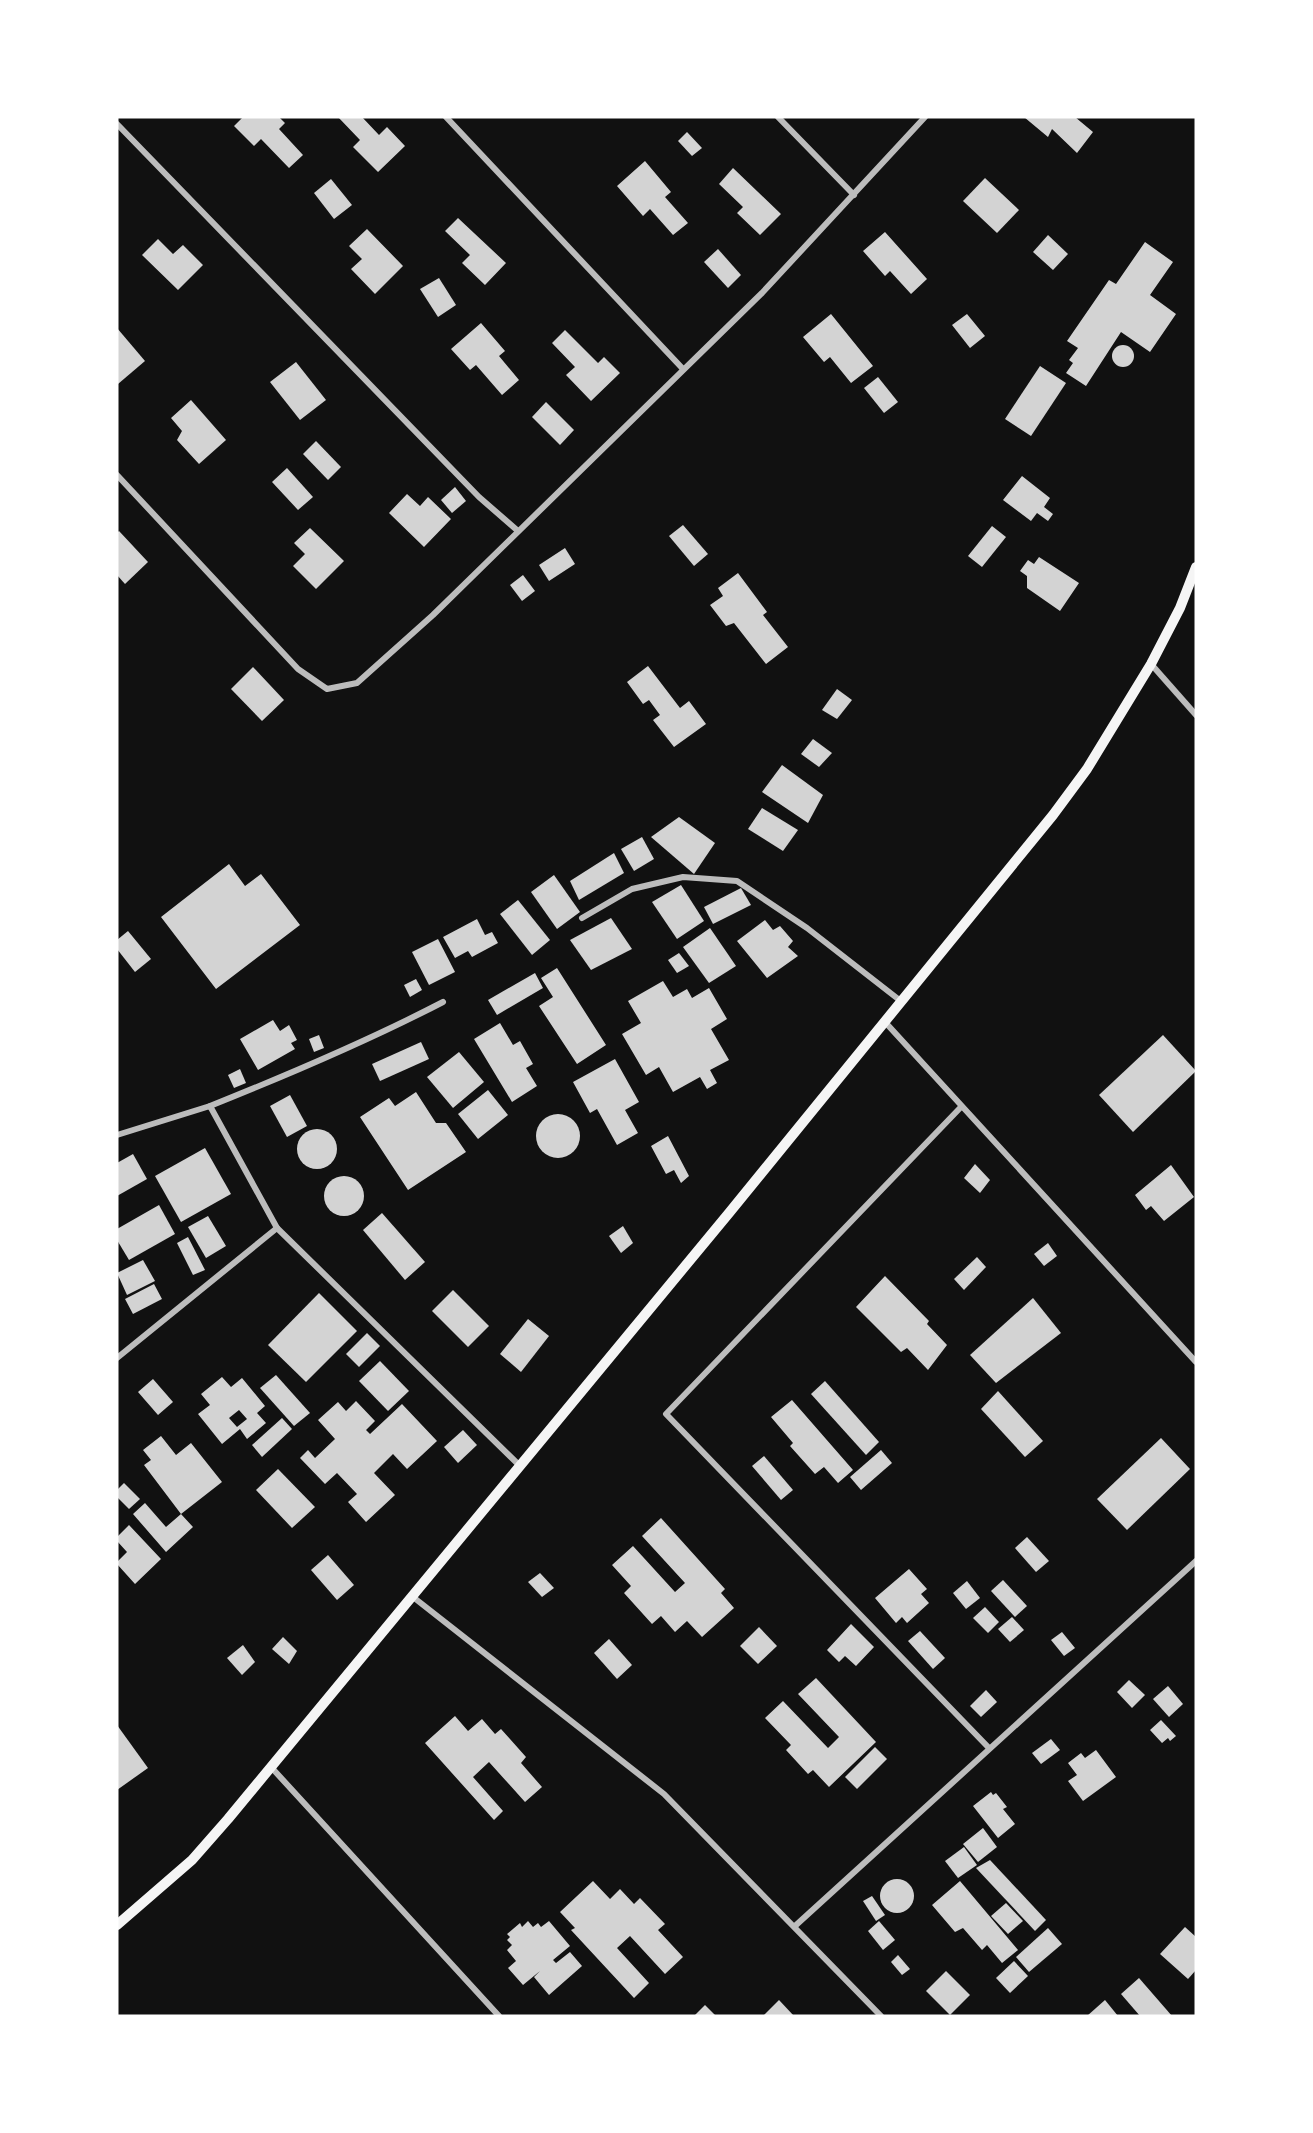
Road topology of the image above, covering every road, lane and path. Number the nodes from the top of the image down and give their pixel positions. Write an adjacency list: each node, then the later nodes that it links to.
1 (446, 117): 6 (street)
2 (778, 117): 5 (street)
3 (925, 117): 5 (street)
4 (117, 124): 8 (street)
5 (854, 195): 6 (street)
6 (683, 369): 8 (street)
7 (117, 475): 8 (street)
8 (518, 531)
9 (1196, 567): 10 (main road)
10 (1151, 664): 11 (street); 14 (main road)
11 (1196, 715)
12 (582, 918): 14 (street)
13 (443, 1002): 16 (street)
14 (902, 1002): 15 (main road)
15 (885, 1022): 17 (street); 22 (main road)
16 (210, 1106): 18 (street); 19 (street)
17 (962, 1107): 21 (street); 25 (street)
18 (118, 1134)
19 (277, 1228): 20 (street); 22 (street)
20 (117, 1358)
21 (1196, 1362)
22 (519, 1465): 24 (main road)
23 (1196, 1561): 25 (street)
24 (412, 1597): 26 (main road); 28 (street)
25 (989, 1748): 28 (street)
26 (271, 1767): 27 (main road); 29 (street)
27 (117, 1925)
28 (795, 1926): 30 (street)
29 (499, 2016)
30 (880, 2016)

